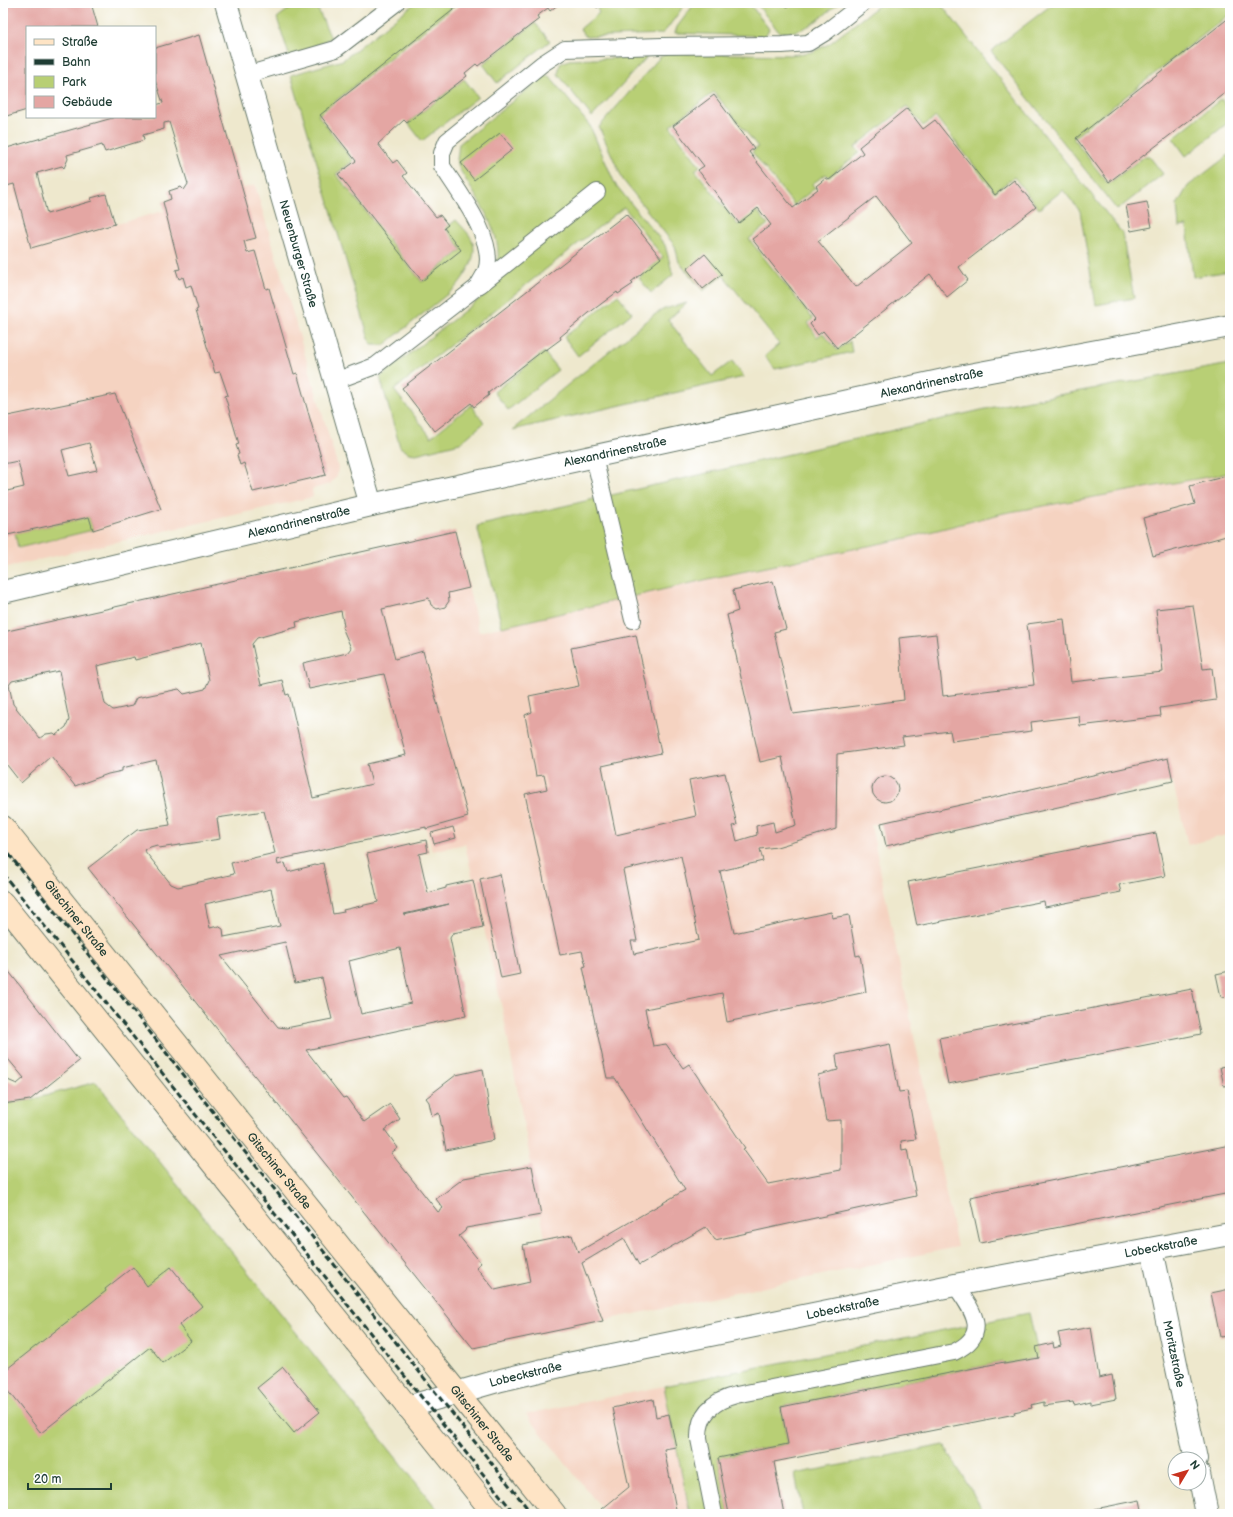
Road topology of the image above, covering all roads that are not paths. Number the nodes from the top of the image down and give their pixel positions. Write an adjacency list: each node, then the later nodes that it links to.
1 (226, 3): 4 (street, Neuenburger Straße)
2 (396, 3): 4 (lane)
3 (863, 3): 6 (lane)
4 (246, 75): 8 (street, Neuenburger Straße)
5 (597, 192): 6 (lane)
6 (477, 287): 8 (lane)
7 (1230, 326): 9 (street, Alexandrinenstraße)
8 (335, 380): 10 (street, Neuenburger Straße)
9 (594, 457): 10 (street, Alexandrinenstraße); 12 (lane)
10 (372, 505): 11 (street, Alexandrinenstraße)
11 (3, 592)
12 (633, 620)
13 (3, 827): 18 (main road, Gitschiner Straße)
14 (3, 903): 19 (main road)
15 (1230, 1234): 16 (street, Lobeckstraße)
16 (1152, 1248): 17 (street, Lobeckstraße); 20 (street, Moritzstraße)
17 (955, 1285): 18 (street, Lobeckstraße); 24 (lane)
18 (458, 1392): 19 (street, Lobeckstraße); 23 (main road, Gitschiner Straße)
19 (407, 1407): 22 (main road)
20 (1194, 1451)
21 (1202, 1491): 25 (street)
22 (494, 1514)
23 (555, 1514)
24 (714, 1514)
25 (1207, 1514)

